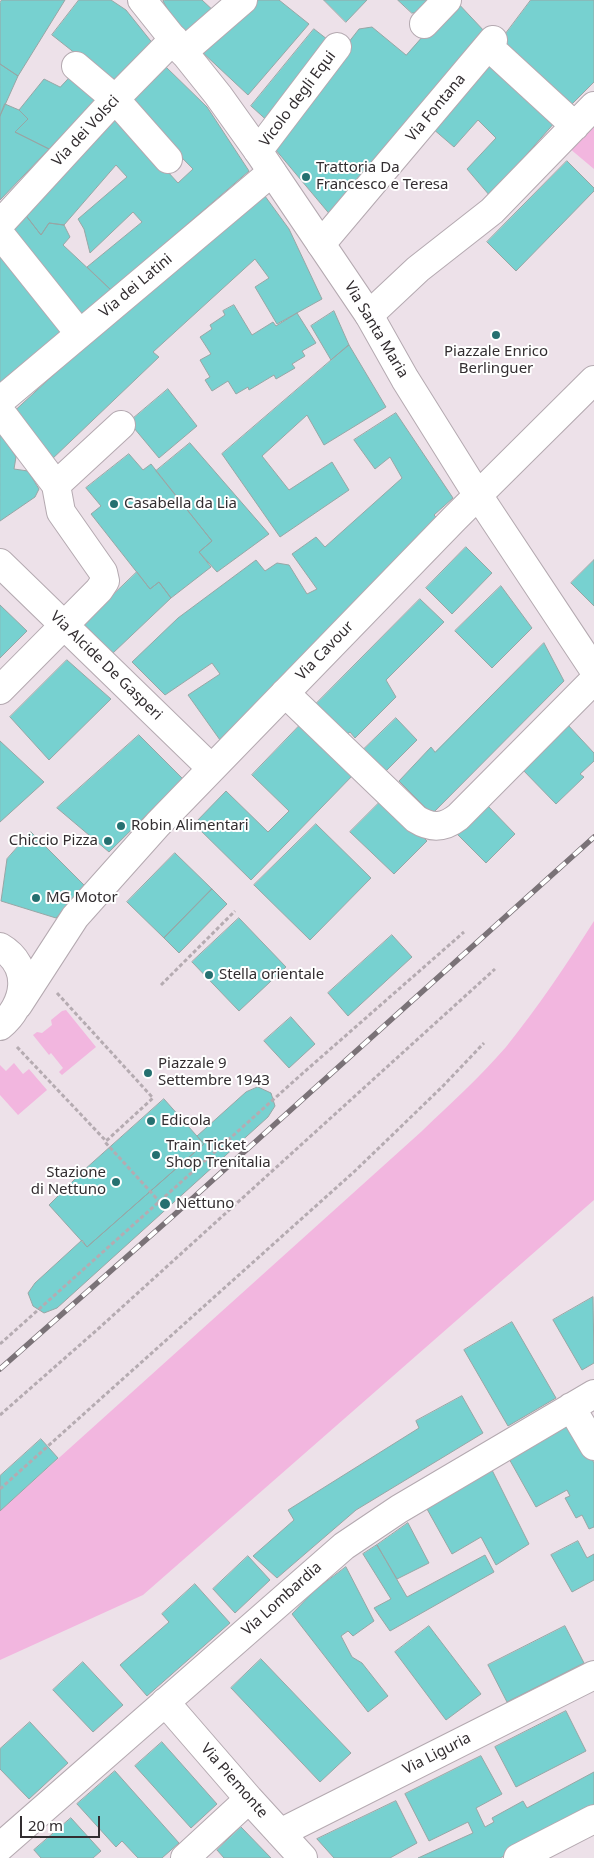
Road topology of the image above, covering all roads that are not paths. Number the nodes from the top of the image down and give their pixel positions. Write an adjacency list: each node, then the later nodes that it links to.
1 (142, 0): 5 (street, Via Santa Maria)
2 (243, 0): 5 (street, Via dei Volsci)
3 (447, 0): 4 (street)
4 (424, 24)
5 (178, 46): 8 (street, Via dei Volsci); 12 (street, Via Santa Maria)
6 (337, 47): 12 (street, Vicolo degli Equi)
7 (76, 66): 8 (street)
8 (115, 99): 11 (street); 13 (street, Via dei Volsci)
9 (594, 106): 10 (street)
10 (575, 126): 15 (street, Via Fontana); 16 (street)
11 (168, 159)
12 (265, 162): 15 (street, Via Santa Maria); 17 (street, Via dei Latini)
13 (0, 224)
14 (0, 234): 17 (street)
15 (321, 244): 16 (street, Via Santa Maria)
16 (369, 315): 23 (street, Via Santa Maria)
17 (79, 333): 19 (street, Via dei Latini)
18 (594, 380): 23 (street, Via Cavour)
19 (0, 401)
20 (0, 411): 22 (street)
21 (121, 425): 22 (street)
22 (56, 485): 25 (street)
23 (478, 496): 26 (street, Via Santa Maria); 29 (street, Via Cavour)
24 (0, 563): 25 (street, Via Alcide De Gasperi)
25 (64, 624): 28 (street); 30 (street, Via Alcide De Gasperi)
26 (594, 670)
27 (594, 680): 29 (street)
28 (0, 690)
29 (285, 693): 30 (street, Via Cavour)
30 (211, 768): 32 (street, Via Cavour)
31 (0, 947): 32 (street)
32 (8, 1025)
33 (594, 1394): 34 (street, Via Lombardia)
34 (570, 1407): 35 (street); 37 (street, Via Lombardia)
35 (594, 1446)
36 (594, 1675): 40 (street, Via Liguria)
37 (166, 1702): 38 (street, Via Piemonte); 41 (street, Via Lombardia)
38 (249, 1799): 40 (street, Via Piemonte); 42 (street)
39 (594, 1819): 44 (street)
40 (280, 1833): 43 (street, Via Piemonte)
41 (0, 1847)
42 (185, 1858)
43 (303, 1858)
44 (518, 1858)

